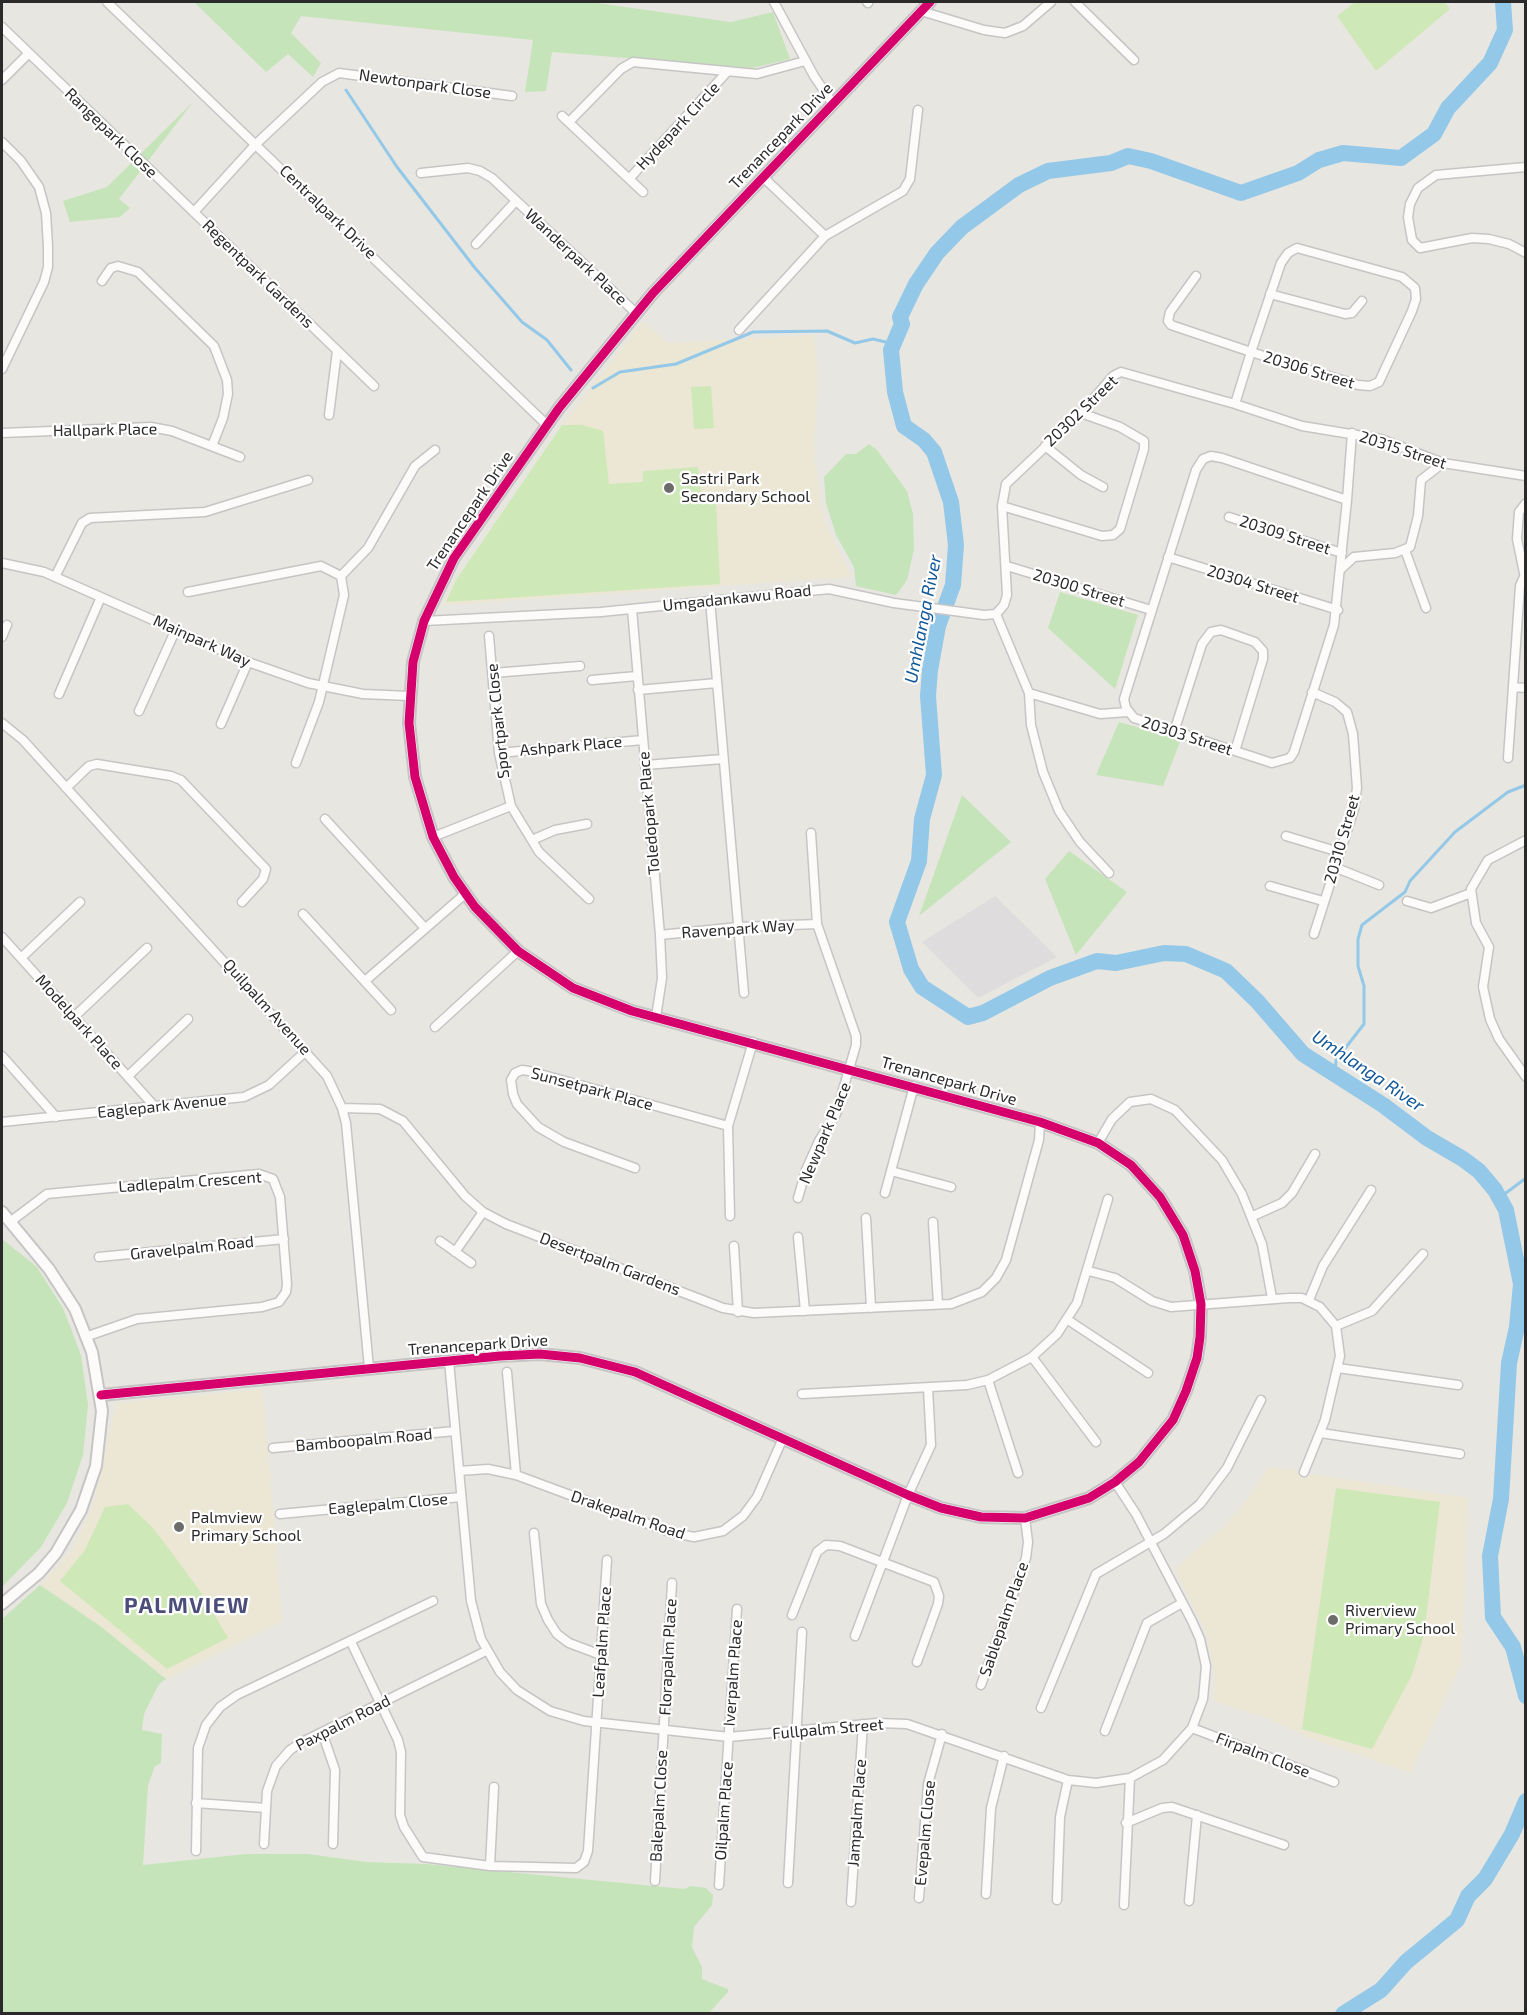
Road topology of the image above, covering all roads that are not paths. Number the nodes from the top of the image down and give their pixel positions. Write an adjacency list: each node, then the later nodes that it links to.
1 (107, 2): 19 (street, Centralpark Drive)
2 (774, 2): 9 (street)
3 (930, 2): 6 (street, Trenancepark Drive)
4 (1051, 2): 6 (street)
5 (1075, 2): 10 (street)
6 (921, 10): 14 (street, Trenancepark Drive)
7 (2, 27): 8 (street, Rangepark Close)
8 (29, 53): 12 (street); 26 (street, Rangepark Close)
9 (806, 60): 11 (street, Hydepark Circle); 14 (street)
10 (1134, 60)
11 (728, 72): 17 (street, Hydepark Circle); 23 (street, Hydepark Circle)
12 (2, 81)
13 (512, 96): 19 (street, Newtonpark Close)
14 (833, 104): 22 (street, Trenancepark Drive)
15 (918, 110): 27 (street)
16 (562, 116): 17 (street, Hydepark Circle)
17 (569, 122): 23 (street, Hydepark Circle)
18 (2, 142): 38 (street)
19 (256, 144): 26 (street, Regentpark Gardens); 43 (street, Centralpark Drive)
20 (1526, 167): 29 (street)
21 (421, 172): 25 (street, Wanderpark Place)
22 (763, 177): 27 (street); 34 (street, Trenancepark Drive)
23 (629, 179): 24 (street, Hydepark Circle)
24 (643, 192)
25 (516, 201): 28 (street, Wanderpark Place); 34 (street, Wanderpark Place)
26 (194, 212): 36 (street, Regentpark Gardens)
27 (825, 236): 35 (street)
28 (476, 244)
29 (1526, 253)
30 (1196, 276): 37 (street)
31 (102, 281): 46 (street)
32 (1270, 294): 33 (street); 37 (street, 20306 Street); 37 (street, 20306 Street)
33 (1362, 301)
34 (636, 313): 43 (street, Trenancepark Drive)
35 (739, 330)
36 (337, 351): 39 (street, Regentpark Gardens); 42 (street)
37 (1251, 352): 40 (street, 20306 Street)
38 (2, 369)
39 (374, 386)
40 (1235, 404): 41 (street, 20302 Street); 45 (street, 20302 Street)
41 (1081, 413): 47 (street, 20302 Street); 56 (street)
42 (329, 415)
43 (547, 425): 75 (street, Trenancepark Drive)
44 (2, 433): 46 (street, Hallpark Place)
45 (1352, 434): 50 (street, 20315 Street); 54 (street, 20303 Street)
46 (212, 446): 49 (street, Hallpark Place)
47 (1045, 446): 53 (street); 56 (street, 20302 Street)
48 (435, 450): 65 (street)
49 (240, 457)
50 (1443, 464): 51 (street, 20315 Street); 58 (street)
51 (1526, 476)
52 (308, 480): 66 (street)
53 (1103, 487)
54 (1347, 500): 59 (street, 20303 Street); 60 (street, 20303 Street)
55 (1526, 503): 64 (street)
56 (1002, 506): 62 (street, 20302 Street)
57 (1229, 517): 59 (street, 20309 Street)
58 (1405, 550): 63 (street); 70 (street)
59 (1342, 553): 63 (street, 20303 Street)
60 (1168, 557): 72 (street, 20303 Street); 73 (street, 20304 Street)
61 (2, 563): 66 (street, Mainpark Way)
62 (1007, 566): 72 (street, 20300 Street); 74 (street)
63 (1341, 569): 73 (street, 20303 Street)
64 (1525, 572): 86 (street)
65 (341, 576): 67 (street); 87 (street)
66 (55, 577): 68 (street, Mainpark Way)
67 (188, 592)
68 (101, 597): 77 (street, Mainpark Way); 92 (street)
69 (710, 600): 71 (street, Umgadankawu Road); 74 (street, Umgadankawu Road); 85 (street)
70 (1426, 608)
71 (632, 609): 75 (street, Umgadankawu Road); 83 (street, Toledopark Place)
72 (1151, 610): 95 (street, 20303 Street)
73 (1338, 610): 90 (street, 20303 Street)
74 (996, 614): 91 (street)
75 (424, 621): 93 (street, Trenancepark Drive)
76 (7, 625): 79 (street)
77 (176, 629): 80 (street, Mainpark Way); 94 (street)
78 (489, 636): 82 (street, Sportpark Close)
79 (2, 637)
80 (248, 662): 87 (street, Mainpark Way); 97 (street)
81 (579, 666): 82 (street)
82 (493, 673): 101 (street, Sportpark Close)
83 (637, 676): 84 (street); 89 (street, Toledopark Place)
84 (592, 680)
85 (717, 683): 89 (street); 103 (street)
86 (1513, 687): 88 (street); 102 (street)
87 (322, 688): 93 (street, Mainpark Way); 104 (street)
88 (1526, 688)
89 (638, 690): 99 (street, Toledopark Place)
90 (1312, 692): 100 (street, 20303 Street); 115 (street, 20310 Street)
91 (1029, 693): 95 (street); 117 (street)
92 (59, 694)
93 (409, 696): 112 (street, Trenancepark Drive)
94 (139, 711)
95 (1128, 712): 98 (street, 20303 Street)
96 (2, 723): 106 (street, Quilpalm Avenue)
97 (221, 724)
98 (1174, 732): 100 (street, 20303 Street); 100 (street)
99 (643, 740): 101 (street, Ashpark Place); 105 (street, Toledopark Place)
100 (1234, 751)
101 (498, 753): 107 (street, Sportpark Close)
102 (1508, 758)
103 (723, 759): 105 (street); 130 (street)
104 (296, 763)
105 (645, 765): 132 (street, Toledopark Place)
106 (66, 788): 125 (street); 145 (street, Quilpalm Avenue)
107 (511, 806): 112 (street); 113 (street, Sportpark Close)
108 (325, 819): 129 (street)
109 (587, 824): 113 (street)
110 (811, 833): 128 (street, Newpark Place)
111 (1286, 836): 115 (street)
112 (433, 837): 121 (street, Trenancepark Drive)
113 (532, 840): 122 (street, Sportpark Close)
114 (1526, 840): 120 (street)
115 (1339, 852): 116 (street, 20310 Street)
116 (1334, 867): 118 (street); 126 (street, 20310 Street)
117 (1109, 873)
118 (1379, 885)
119 (1270, 886): 126 (street)
120 (1471, 893): 123 (street); 149 (street)
121 (465, 894): 129 (street); 135 (street, Trenancepark Drive)
122 (589, 899)
123 (1407, 901)
124 (80, 902): 136 (street)
125 (242, 902)
126 (1323, 902): 131 (street, 20310 Street)
127 (303, 914): 137 (street)
128 (817, 924): 130 (street, Ravenpark Way); 147 (street, Newpark Place)
129 (424, 927): 137 (street)
130 (738, 927): 132 (street, Ravenpark Way); 138 (street)
131 (1314, 934)
132 (660, 935): 141 (street, Toledopark Place)
133 (2, 937): 136 (street, Modelpark Place)
134 (147, 948): 140 (street)
135 (518, 951): 141 (street, Trenancepark Drive); 143 (street)
136 (21, 958): 140 (street, Modelpark Place)
137 (365, 981): 139 (street)
138 (744, 993)
139 (392, 1010)
140 (74, 1017): 148 (street, Modelpark Place)
141 (656, 1017): 144 (street, Trenancepark Drive)
142 (188, 1019): 148 (street)
143 (435, 1027)
144 (753, 1042): 147 (street, Trenancepark Drive); 156 (street)
145 (306, 1051): 151 (street, Eaglepark Avenue); 152 (street, Quilpalm Avenue)
146 (2, 1056): 153 (street)
147 (851, 1069): 150 (street, Trenancepark Drive); 164 (street, Newpark Place)
148 (128, 1076): 151 (street, Modelpark Place)
149 (1526, 1077)
150 (914, 1086): 155 (street, Trenancepark Drive); 160 (street)
151 (156, 1108): 153 (street, Eaglepark Avenue)
152 (342, 1108): 167 (street, Desertpalm Gardens); 194 (street, Quilpalm Avenue)
153 (56, 1117): 154 (street, Eaglepark Avenue)
154 (2, 1122)
155 (1040, 1122): 157 (street, Trenancepark Drive); 184 (street, Desertpalm Gardens)
156 (728, 1126): 159 (street, Sunsetpark Place); 168 (street)
157 (1098, 1143): 169 (street); 185 (street, Trenancepark Drive)
158 (1315, 1154): 169 (street)
159 (634, 1168)
160 (891, 1171): 161 (street); 163 (street)
161 (951, 1187)
162 (1371, 1190): 183 (street)
163 (885, 1193)
164 (798, 1198)
165 (1108, 1199): 181 (street)
166 (2, 1212): 171 (street)
167 (483, 1212): 177 (street); 188 (street, Desertpalm Gardens)
168 (730, 1216)
169 (1253, 1216): 182 (street)
170 (866, 1218): 186 (street)
171 (10, 1222): 174 (street, Ladlepalm Crescent); 191 (street)
172 (933, 1222): 184 (street)
173 (798, 1237): 187 (street)
174 (284, 1239): 179 (street, Gravelpalm Road); 191 (street, Ladlepalm Crescent)
175 (440, 1241): 177 (street)
176 (734, 1246): 188 (street)
177 (455, 1252): 180 (street)
178 (1423, 1254): 190 (street)
179 (99, 1257)
180 (471, 1263)
181 (1089, 1271): 185 (street); 189 (street)
182 (1272, 1298): 183 (street); 185 (street)
183 (1309, 1300): 190 (street)
184 (938, 1304): 186 (street, Desertpalm Gardens)
185 (1201, 1304): 214 (street, Trenancepark Drive)
186 (871, 1308): 187 (street, Desertpalm Gardens)
187 (805, 1311): 188 (street, Desertpalm Gardens)
188 (738, 1312)
189 (1068, 1320): 192 (street); 197 (street)
190 (1336, 1326): 195 (street)
191 (88, 1336): 202 (street)
192 (1032, 1357): 198 (street); 207 (street)
193 (449, 1361): 194 (street, Trenancepark Drive); 204 (street, Fullpalm Street); 206 (street, Trenancepark Drive)
194 (369, 1368): 202 (street, Trenancepark Drive)
195 (1338, 1368): 199 (street); 205 (street)
196 (507, 1372): 213 (street)
197 (1148, 1373)
198 (988, 1380): 200 (street); 212 (street)
199 (1458, 1385)
200 (928, 1388): 201 (street); 215 (street)
201 (802, 1394)
202 (101, 1395): 226 (street)
203 (1261, 1400): 220 (street)
204 (455, 1431): 208 (street, Bamboopalm Road); 210 (street, Fullpalm Street)
205 (1321, 1433): 209 (street); 211 (street)
206 (783, 1438): 213 (street, Drakepalm Road); 215 (street, Trenancepark Drive)
207 (1096, 1442)
208 (273, 1448)
209 (1460, 1454)
210 (459, 1471): 213 (street, Drakepalm Road); 216 (street, Fullpalm Street)
211 (1304, 1472)
212 (1018, 1473)
213 (516, 1475)
214 (1114, 1482): 218 (street, Trenancepark Drive); 220 (street, Fullpalm Street)
215 (908, 1495): 218 (street, Trenancepark Drive); 222 (street)
216 (461, 1497): 217 (street, Eaglepalm Close); 232 (street, Fullpalm Street)
217 (280, 1514)
218 (1025, 1518): 235 (street, Sablepalm Place)
219 (534, 1533): 233 (street)
220 (1151, 1542): 225 (street, Fullpalm Street); 237 (street)
221 (607, 1560): 233 (street, Leafpalm Place)
222 (883, 1562): 228 (street); 230 (street); 234 (street)
223 (672, 1583): 241 (street, Florapalm Place)
224 (434, 1601): 231 (street)
225 (1182, 1603): 240 (street, Fullpalm Street); 242 (street)
226 (2, 1604)
227 (737, 1609): 246 (street, Iverpalm Place)
228 (792, 1615)
229 (802, 1632): 244 (street)
230 (855, 1636)
231 (351, 1642): 236 (street); 252 (street)
232 (486, 1651): 236 (street, Paxpalm Road); 238 (street, Fullpalm Street)
233 (601, 1655): 238 (street, Leafpalm Place)
234 (917, 1662)
235 (981, 1685)
236 (381, 1704): 243 (street, Paxpalm Road); 260 (street)
237 (1041, 1708)
238 (597, 1723): 241 (street, Fullpalm Street); 260 (street, Leafpalm Place)
239 (863, 1725): 244 (street, Fullpalm Street); 245 (street, Fullpalm Street); 268 (street, Jampalm Place)
240 (1192, 1728): 248 (street, Fullpalm Street); 250 (street, Firpalm Close)
241 (664, 1731): 246 (street, Fullpalm Street); 261 (street, Balepalm Close)
242 (1105, 1731)
243 (322, 1732): 253 (street, Paxpalm Road); 257 (street)
244 (796, 1732): 246 (street, Fullpalm Street); 262 (street)
245 (942, 1734): 247 (street, Fullpalm Street); 265 (street, Evepalm Close)
246 (729, 1737): 263 (street, Oilpalm Place)
247 (1004, 1756): 249 (street, Fullpalm Street); 264 (street)
248 (1130, 1778): 249 (street, Fullpalm Street); 255 (street)
249 (1068, 1780): 266 (street)
250 (1334, 1782)
251 (494, 1786): 260 (street)
252 (196, 1803): 253 (street); 259 (street)
253 (266, 1808): 256 (street, Paxpalm Road)
254 (1197, 1815): 255 (street); 258 (street); 267 (street)
255 (1126, 1823): 269 (street)
256 (264, 1844)
257 (333, 1844)
258 (1284, 1845)
259 (196, 1851)
260 (490, 1866)
261 (655, 1881)
262 (788, 1883)
263 (719, 1885)
264 (986, 1894)
265 (919, 1898)
266 (1057, 1900)
267 (1189, 1901)
268 (851, 1902)
269 (1124, 1905)

